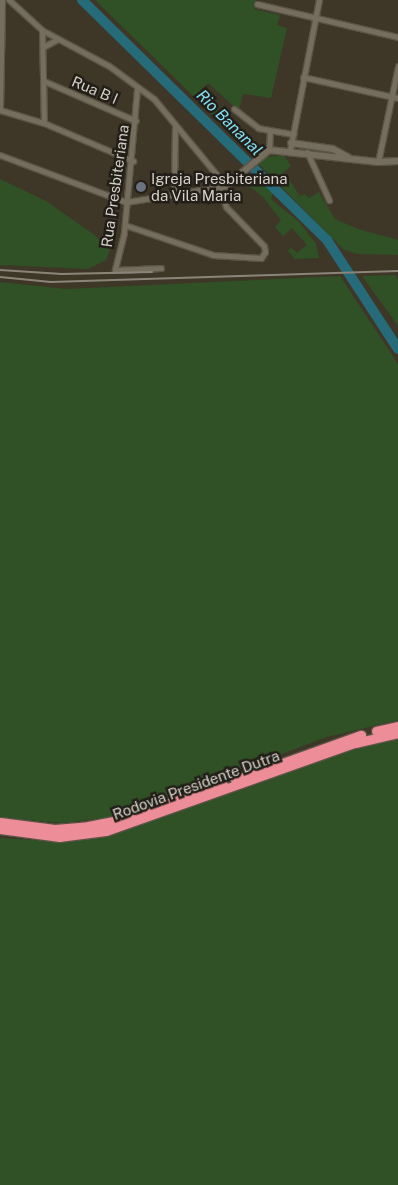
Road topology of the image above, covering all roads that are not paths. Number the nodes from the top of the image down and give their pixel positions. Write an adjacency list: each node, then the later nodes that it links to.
1 (2, 0): 17 (street)
2 (9, 0): 6 (street)
3 (319, 0): 5 (street)
4 (257, 4): 5 (street)
5 (315, 18): 7 (street); 11 (street)
6 (42, 30): 8 (street); 9 (street)
7 (398, 38)
8 (58, 39): 9 (street); 13 (street)
9 (42, 47): 12 (street)
10 (398, 66): 14 (street)
11 (303, 77): 14 (street); 22 (street)
12 (44, 81): 18 (street, Rua B I); 19 (street)
13 (137, 89): 18 (street, Rua Presbiteriana); 20 (street)
14 (392, 96): 15 (street); 29 (street)
15 (398, 98)
16 (234, 109): 21 (street)
17 (0, 110): 19 (street)
18 (136, 121): 28 (street, Rua Presbiteriana)
19 (44, 123): 28 (street)
20 (175, 127): 31 (street); 32 (street)
21 (270, 132): 22 (street); 24 (street)
22 (293, 134): 23 (street)
23 (291, 146): 24 (street); 25 (street); 27 (street)
24 (269, 150): 31 (street)
25 (307, 152): 27 (street); 33 (street)
26 (0, 155): 34 (street)
27 (350, 159): 29 (street)
28 (133, 161): 34 (street, Rua Presbiteriana)
29 (378, 162): 30 (street)
30 (398, 162)
31 (223, 187): 32 (street); 35 (street)
32 (174, 196): 34 (street)
33 (329, 200)
34 (126, 202): 35 (street, Rua Presbiteriana)
35 (125, 224): 36 (street, Rua Presbiteriana)
36 (162, 268)
37 (398, 726): 39 (highway, Rodovia Presidente Dutra)
38 (398, 732): 40 (highway, Rodovia Presidente Dutra)
39 (0, 822)
40 (0, 829)

